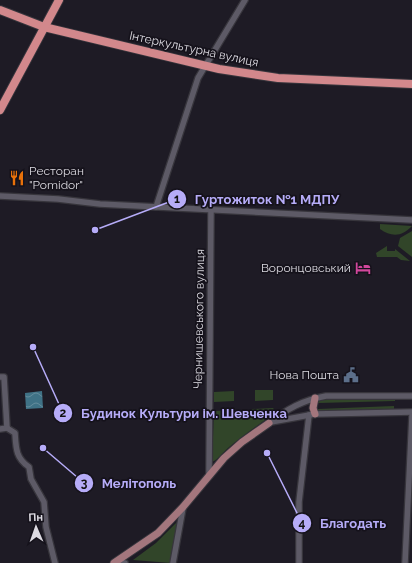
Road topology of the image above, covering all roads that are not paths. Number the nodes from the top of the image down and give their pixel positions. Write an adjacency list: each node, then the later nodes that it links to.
1 (59, 0): 4 (highway)
2 (245, 0): 5 (street)
3 (0, 10): 4 (highway, Інтеркультурна вулиця)
4 (44, 27): 5 (highway, Інтеркультурна вулиця); 7 (highway)
5 (205, 64): 6 (highway, Інтеркультурна вулиця); 9 (street)
6 (412, 84)
7 (0, 110)
8 (0, 196): 9 (street)
9 (156, 207): 10 (street)
10 (211, 210): 11 (street); 21 (street, Чернишевського вулиця)
11 (412, 220)
12 (0, 377): 19 (street)
13 (412, 396): 14 (street)
14 (315, 398): 16 (main road); 18 (street)
15 (412, 412): 16 (street)
16 (312, 415): 18 (street); 27 (street)
17 (412, 416): 28 (street)
18 (269, 423): 21 (main road)
19 (7, 428): 20 (street); 24 (street)
20 (0, 429)
21 (210, 476): 22 (main road)
22 (183, 507): 23 (main road); 26 (street)
23 (116, 562): 25 (street)
24 (55, 563)
25 (125, 563)
26 (173, 563)
27 (299, 563)
28 (404, 563)

